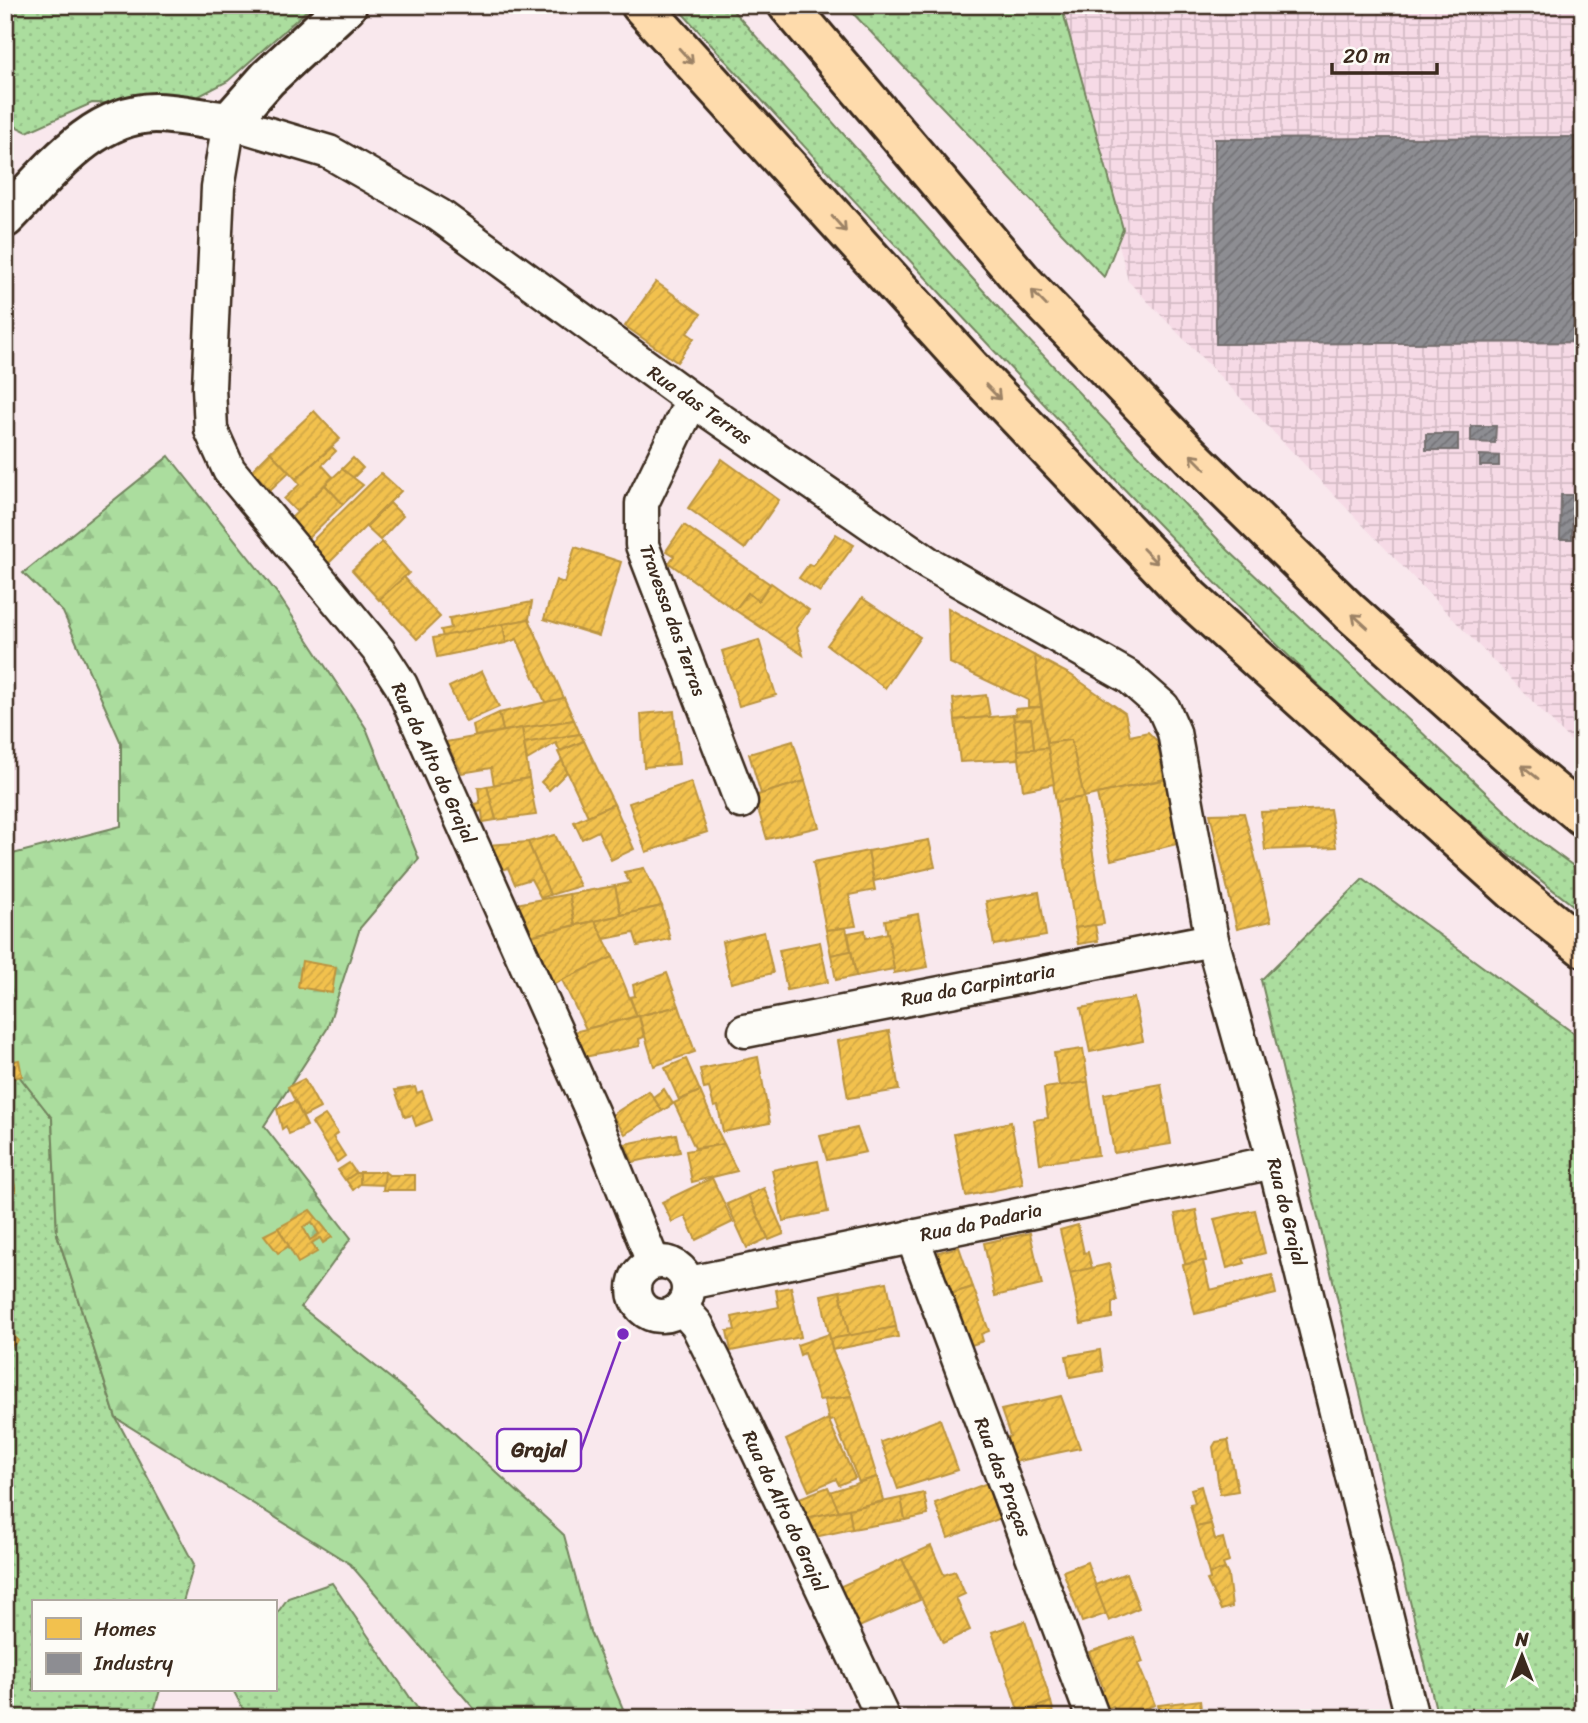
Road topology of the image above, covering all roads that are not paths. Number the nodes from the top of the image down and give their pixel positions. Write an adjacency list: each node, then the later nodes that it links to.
1 (347, 5): 4 (street)
2 (640, 5): 11 (highway, one-way to 11)
3 (788, 5): 9 (highway, one-way to 3)
4 (229, 122): 5 (street); 6 (street, Rua das Terras); 15 (street, Rua do Alto do Grajal)
5 (5, 218)
6 (692, 400): 7 (street, Rua das Terras); 8 (street, Travessa das Terras)
7 (1163, 707): 10 (street, Rua do Grajal)
8 (741, 802)
9 (1583, 816)
10 (1212, 940): 12 (street, Rua da Carpintaria); 13 (street, Rua do Grajal)
11 (1583, 947)
12 (745, 1031)
13 (1274, 1162): 14 (street, Rua da Padaria); 19 (street, Rua do Grajal)
14 (912, 1236): 16 (street, Rua da Padaria); 18 (street, Rua das Praças)
15 (653, 1262): 16 (street); 16 (street)
16 (685, 1295): 17 (street, Rua do Alto do Grajal)
17 (883, 1718)
18 (1093, 1718)
19 (1412, 1718)

